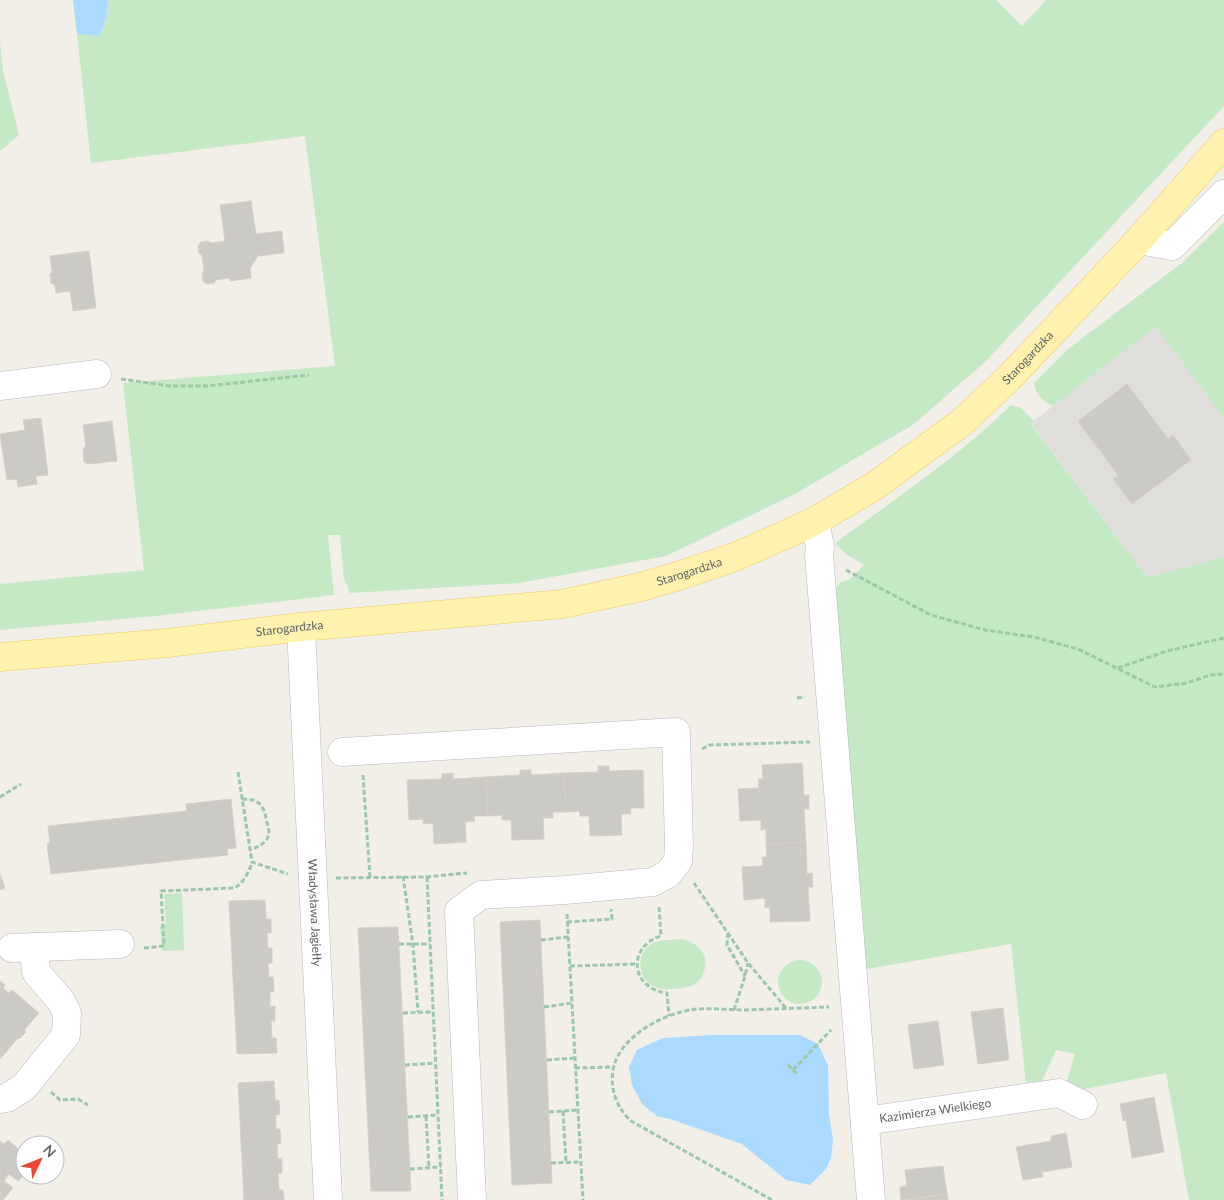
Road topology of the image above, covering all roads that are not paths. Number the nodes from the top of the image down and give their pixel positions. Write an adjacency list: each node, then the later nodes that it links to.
1 (1224, 144): 3 (main road, Starogardzka)
2 (1224, 194): 3 (street)
3 (1138, 240): 6 (main road, Starogardzka)
4 (97, 374): 5 (street)
5 (0, 386)
6 (814, 520): 7 (main road, Starogardzka); 13 (street)
7 (301, 627): 8 (main road, Starogardzka); 14 (street, Władysława Jagiełły)
8 (0, 657)
9 (342, 752): 15 (street)
10 (120, 944): 11 (street)
11 (0, 1099)
12 (1083, 1105): 13 (street, Kazimierza Wielkiego)
13 (865, 1121): 16 (street, Kazimierza Wielkiego)
14 (328, 1200)
15 (472, 1200)
16 (871, 1200)

